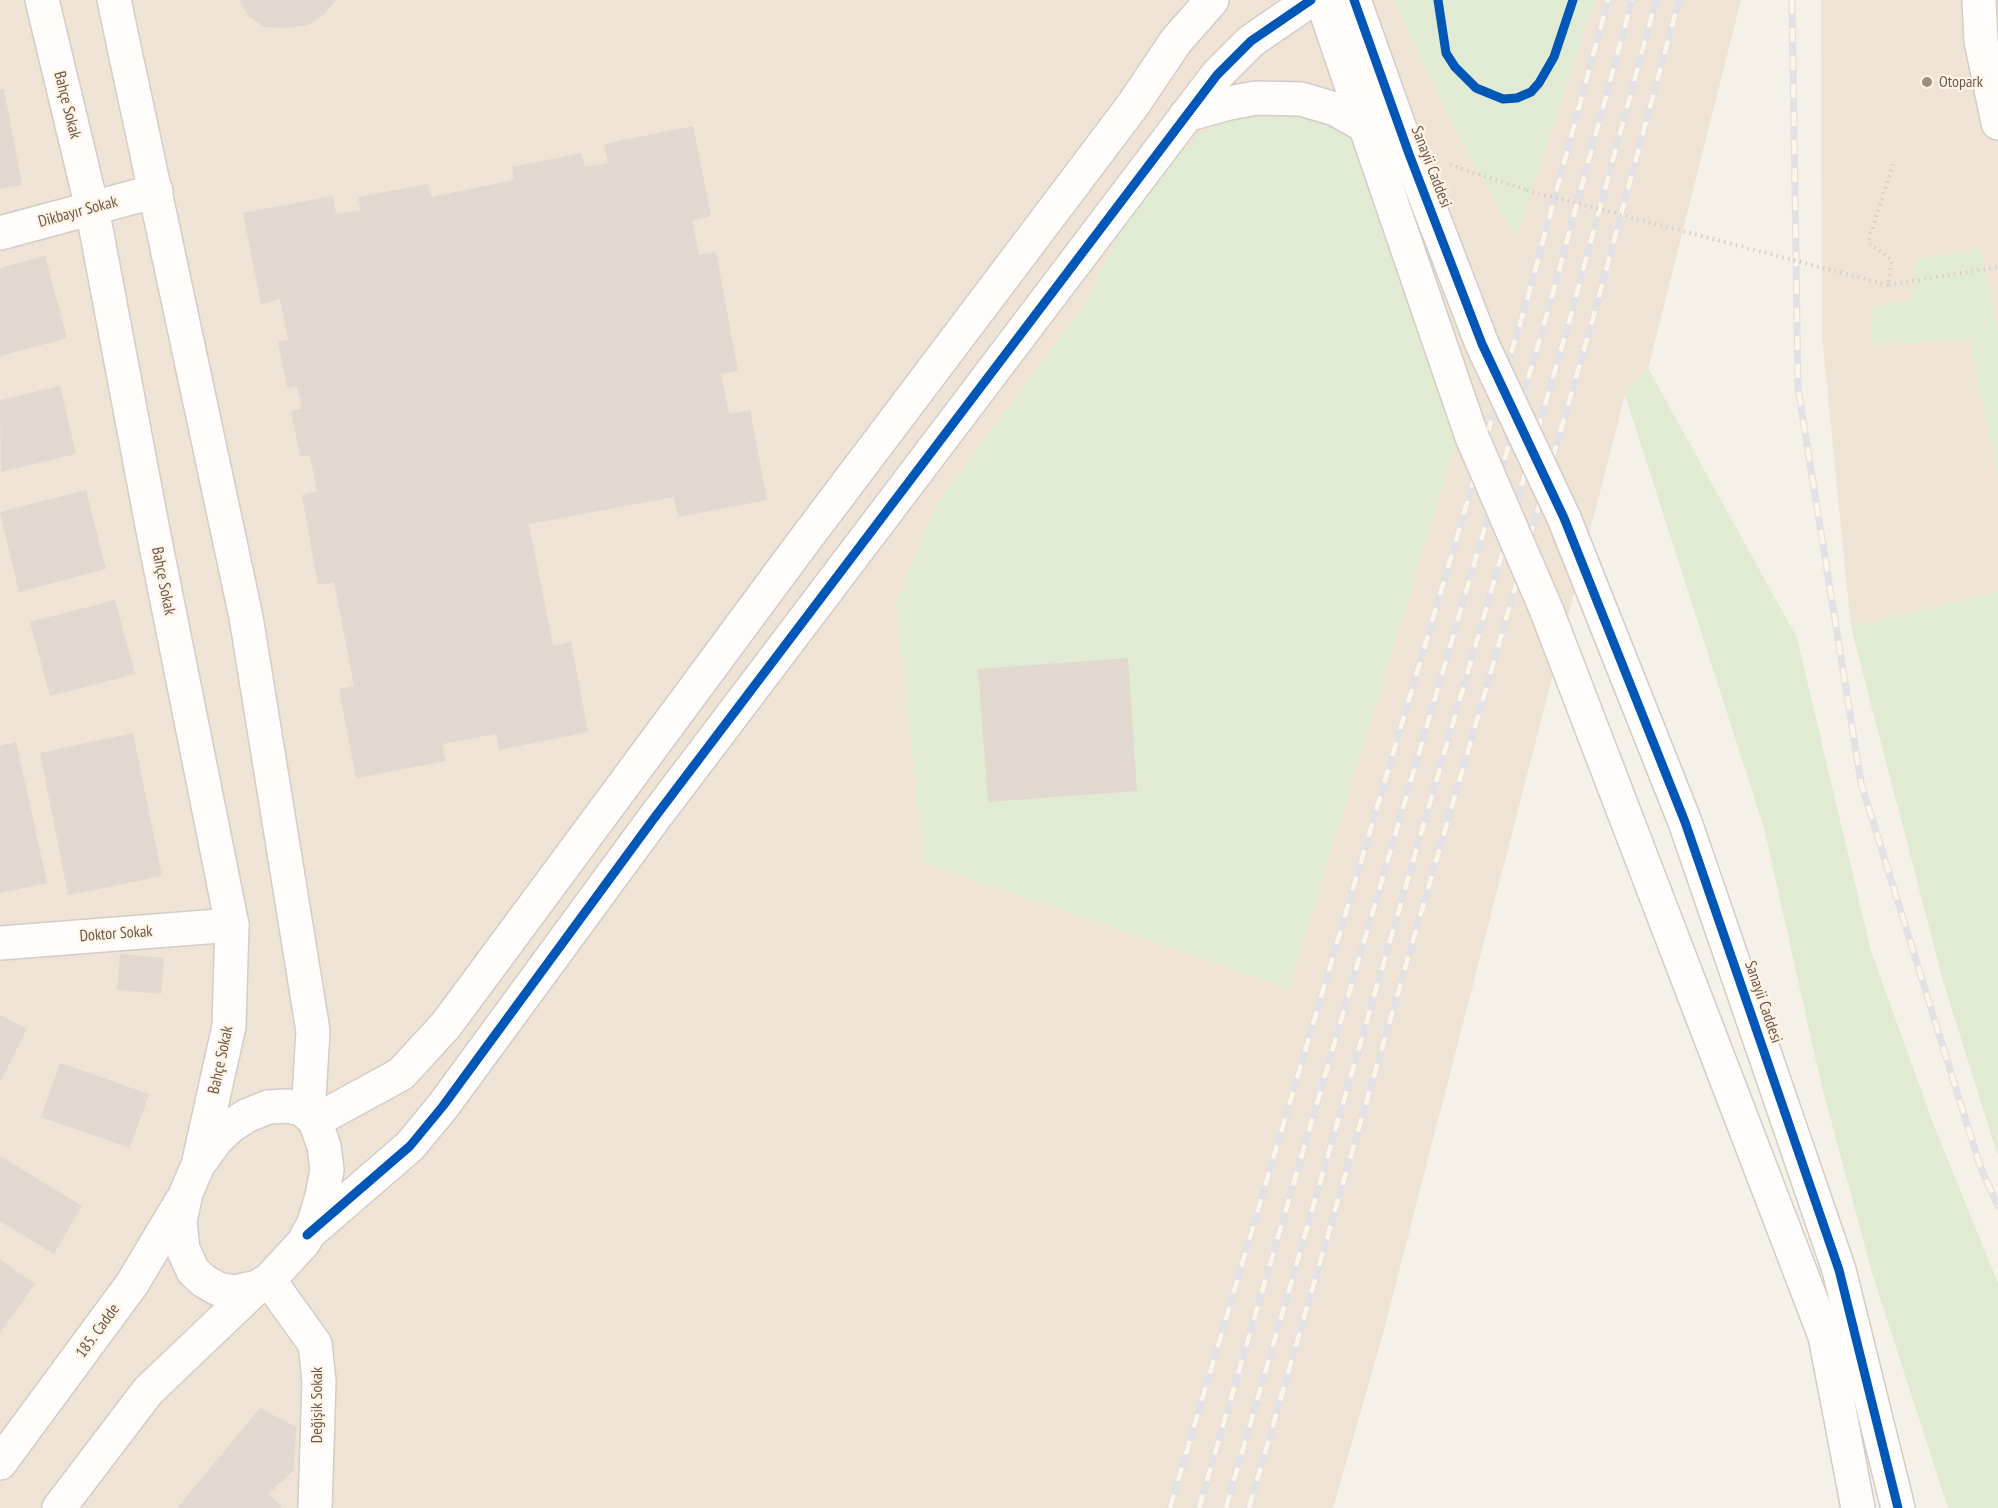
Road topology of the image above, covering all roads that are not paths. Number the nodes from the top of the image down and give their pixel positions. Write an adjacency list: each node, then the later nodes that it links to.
1 (42, 0): 13 (street, Bahçe Sokak)
2 (114, 0): 12 (street)
3 (1311, 0): 9 (street)
4 (1322, 0): 11 (street)
5 (1354, 0): 25 (street, Sanayii Caddesi, bridge)
6 (1979, 0): 8 (street)
7 (1201, 7): 17 (street)
8 (1989, 41): 10 (street)
9 (1186, 115): 11 (street); 19 (street)
10 (1998, 123)
11 (1365, 126): 24 (street, bridge)
12 (156, 191): 13 (street, Dikbayır Sokak); 17 (street)
13 (92, 208): 14 (street, Dikbayır Sokak); 15 (street, Bahçe Sokak)
14 (0, 232)
15 (232, 925): 16 (street, Doktor Sokak); 18 (street, Bahçe Sokak)
16 (0, 943)
17 (311, 1118): 18 (street); 19 (street)
18 (192, 1179): 20 (street); 21 (street, 185. Cadde)
19 (308, 1235): 20 (street)
20 (263, 1284): 22 (street); 23 (street, Değişik Sokak)
21 (0, 1463)
22 (58, 1508)
23 (315, 1508)
24 (1858, 1508)
25 (1898, 1508)

